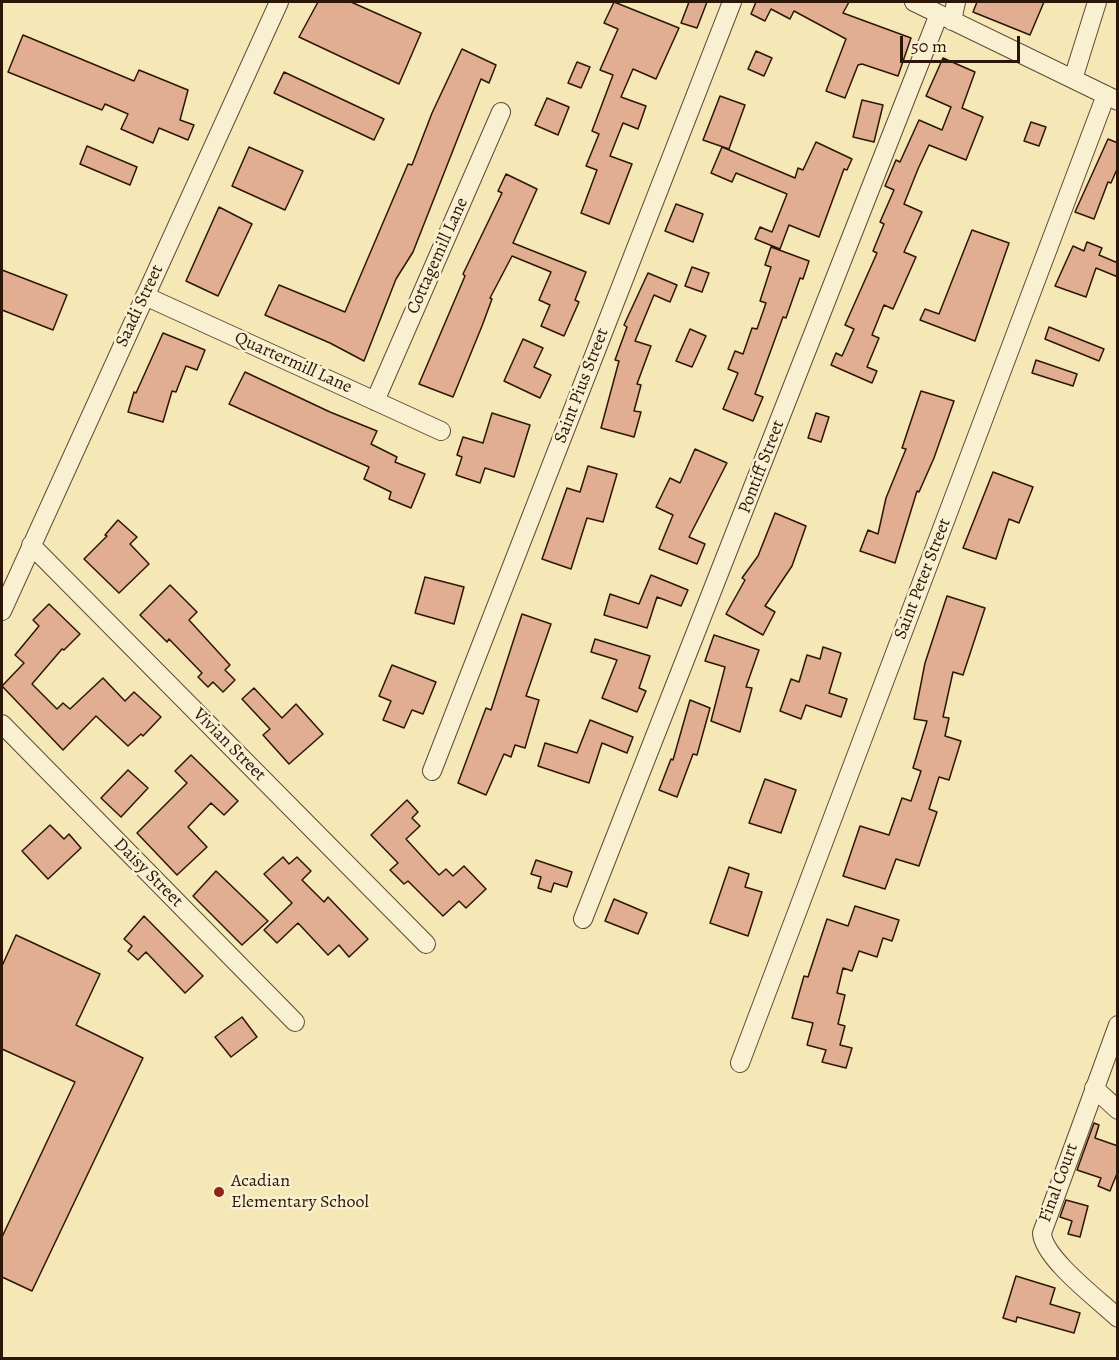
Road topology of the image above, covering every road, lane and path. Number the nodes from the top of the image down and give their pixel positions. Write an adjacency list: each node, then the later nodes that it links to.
1 (279, 2): 10 (street, Saadi Street)
2 (732, 2): 16 (street, Saint Pius Street)
3 (914, 2): 6 (street)
4 (956, 2): 6 (street, Pontiff Street)
5 (1097, 2): 7 (street)
6 (946, 17): 7 (street); 17 (street, Pontiff Street)
7 (1073, 79): 8 (street)
8 (1112, 98): 21 (street, Saint Peter Street)
9 (501, 112): 11 (street, Cottagemill Lane)
10 (145, 296): 11 (street, Quartermill Lane); 13 (street, Saadi Street)
11 (375, 401): 12 (street, Quartermill Lane)
12 (441, 431)
13 (31, 545): 14 (street, Saadi Street); 18 (street, Vivian Street)
14 (2, 610)
15 (2, 724): 19 (street, Daisy Street)
16 (432, 771)
17 (583, 919)
18 (426, 944)
19 (295, 1022)
20 (1118, 1025): 22 (street, Final Court)
21 (740, 1063)
22 (1094, 1088): 23 (street); 24 (street, Final Court)
23 (1118, 1110)
24 (1118, 1318)

